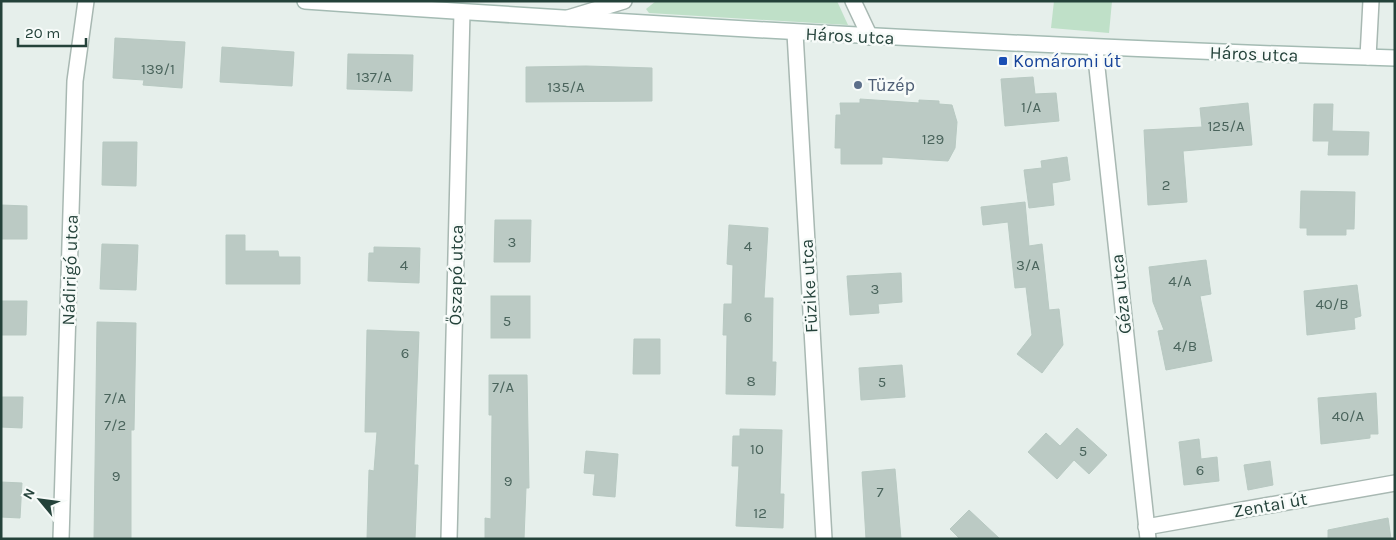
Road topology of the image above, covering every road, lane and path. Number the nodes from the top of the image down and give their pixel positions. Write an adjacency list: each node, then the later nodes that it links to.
1 (86, 1): 15 (street, Nádirigó utca)
2 (305, 1): 6 (street, Háros utca)
3 (624, 1): 7 (street)
4 (853, 1): 9 (street)
5 (1371, 1): 11 (street)
6 (462, 12): 7 (street, Háros utca); 16 (street, Őszapó utca)
7 (566, 18): 8 (street, Háros utca)
8 (795, 33): 9 (street, Háros utca); 17 (street, Füzike utca)
9 (870, 37): 10 (street, Háros utca)
10 (1095, 48): 11 (street, Háros utca); 14 (street, Géza utca)
11 (1368, 57): 12 (street, Háros utca)
12 (1395, 58)
13 (1395, 483): 14 (street, Zentai út)
14 (1147, 533)
15 (62, 539)
16 (450, 539)
17 (824, 539)

